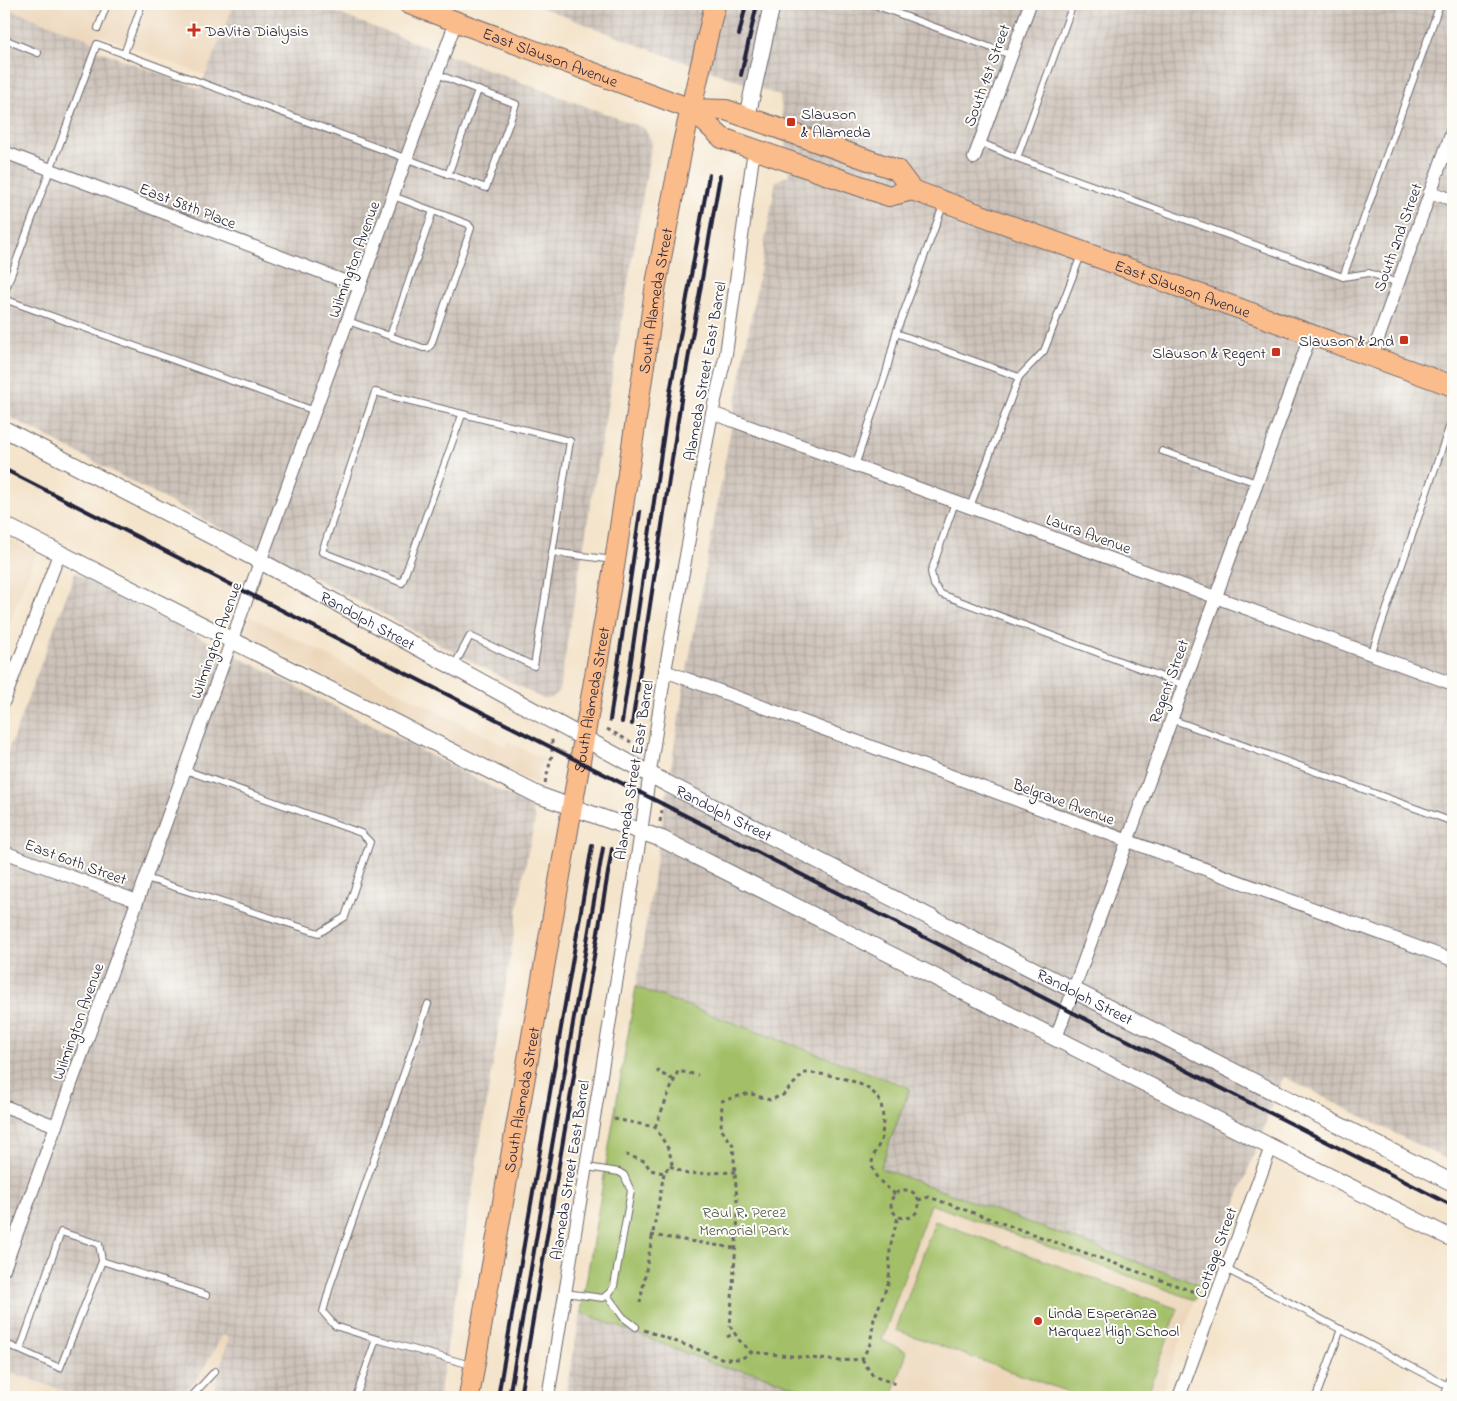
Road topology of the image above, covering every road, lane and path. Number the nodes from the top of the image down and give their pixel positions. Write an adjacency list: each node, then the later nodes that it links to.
1 (106, 4): 11 (lane)
2 (142, 4): 14 (lane)
3 (409, 4): 10 (main road, East Slauson Avenue)
4 (715, 4): 18 (main road, South Alameda Street)
5 (772, 4): 19 (street)
6 (872, 4): 15 (lane)
7 (1030, 4): 15 (street, South 1st Street)
8 (1073, 4): 25 (lane)
9 (1440, 4): 36 (lane)
10 (456, 21): 16 (street, Wilmington Avenue); 18 (main road, East Slauson Avenue)
11 (98, 28)
12 (4, 40): 13 (lane)
13 (38, 53)
14 (124, 54): 26 (lane); 27 (lane)
15 (1011, 55): 21 (street, South 1st Street)
16 (437, 74): 17 (lane); 26 (street, Wilmington Avenue)
17 (478, 90): 28 (lane); 28 (lane)
18 (692, 109): 19 (main road, East Slauson Avenue); 22 (main road, East Slauson Avenue); 62 (main road, South Alameda Street)
19 (747, 117): 29 (main road, East Slauson Avenue)
20 (1453, 129): 30 (street, South 2nd Street)
21 (979, 142): 24 (street, South 1st Street); 25 (lane)
22 (754, 149): 29 (main road, East Slauson Avenue); 49 (street, Alameda Street East Barrel)
23 (4, 152): 27 (street, East 58th Place)
24 (974, 158)
25 (1017, 158): 36 (lane)
26 (406, 160): 28 (lane); 31 (street, Wilmington Avenue)
27 (50, 170): 38 (street, East 58th Place); 39 (lane)
28 (448, 175)
29 (912, 190): 33 (main road, East Slauson Avenue)
30 (1430, 192): 32 (street); 37 (street, South 2nd Street)
31 (393, 196): 34 (lane); 38 (street, Wilmington Avenue)
32 (1453, 200)
33 (944, 202): 35 (main road, East Slauson Avenue); 42 (lane)
34 (433, 211): 44 (lane); 44 (lane)
35 (1082, 252): 43 (main road, East Slauson Avenue); 46 (lane)
36 (1343, 277): 37 (lane)
37 (1398, 283): 45 (street, South 2nd Street)
38 (360, 287): 41 (street, Wilmington Avenue)
39 (4, 294)
40 (4, 299): 48 (lane)
41 (348, 321): 44 (lane); 48 (street, Wilmington Avenue)
42 (896, 333): 46 (lane); 54 (lane)
43 (1311, 334): 45 (main road, East Slauson Avenue); 55 (street, Regent Street)
44 (390, 336)
45 (1372, 356): 47 (main road, East Slauson Avenue)
46 (1018, 377): 57 (lane)
47 (1453, 386)
48 (315, 411): 61 (street, Wilmington Avenue)
49 (712, 413): 54 (street, Laura Avenue); 67 (street, Alameda Street East Barrel)
50 (462, 415): 50 (lane); 59 (lane)
51 (1453, 416): 65 (lane)
52 (4, 429): 61 (street, Randolph Street)
53 (1162, 451): 55 (lane)
54 (856, 466): 56 (street, Laura Avenue)
55 (1257, 483): 63 (street, Regent Street)
56 (955, 502): 57 (street, Laura Avenue); 69 (lane)
57 (970, 507): 63 (street, Laura Avenue)
58 (4, 525): 60 (street)
59 (552, 552): 62 (lane); 66 (lane)
60 (59, 554): 64 (street); 70 (street)
61 (260, 561): 64 (street, Wilmington Avenue); 66 (street, Randolph Street)
62 (615, 561): 74 (main road, South Alameda Street)
63 (1216, 597): 65 (street, Laura Avenue); 69 (street, Regent Street)
64 (232, 640): 76 (street, Wilmington Avenue); 80 (street)
65 (1371, 655): 68 (street, Laura Avenue)
66 (454, 667): 74 (street, Randolph Street)
67 (665, 671): 77 (street, Alameda Street East Barrel); 84 (street, Belgrave Avenue)
68 (1453, 684)
69 (1184, 685): 71 (street, Regent Street)
70 (4, 701)
71 (1171, 719): 81 (lane); 84 (street, Regent Street)
72 (607, 729): 75 (path)
73 (552, 734): 78 (path)
74 (584, 738): 77 (street, Randolph Street); 80 (main road, South Alameda Street)
75 (631, 742)
76 (184, 770): 86 (street, Wilmington Avenue); 86 (lane)
77 (650, 774): 83 (street, Alameda Street East Barrel); 89 (street, Randolph Street)
78 (545, 786)
79 (665, 792): 82 (path)
80 (571, 808): 83 (street); 129 (main road, South Alameda Street)
81 (1453, 822)
82 (659, 825)
83 (641, 832): 91 (street); 102 (street, Alameda Street East Barrel)
84 (1127, 842): 88 (street, Belgrave Avenue); 89 (street, Regent Street)
85 (4, 852): 87 (street, East 60th Street)
86 (146, 878): 87 (street, Wilmington Avenue)
87 (137, 901): 97 (street, Wilmington Avenue)
88 (1453, 960)
89 (1073, 990): 91 (street, Regent Street); 105 (street, Randolph Street)
90 (428, 1004): 124 (lane)
91 (1056, 1038): 99 (street)
92 (659, 1069): 94 (path)
93 (698, 1076): 94 (path)
94 (674, 1080): 98 (path)
95 (4, 1106): 97 (street)
96 (614, 1119): 98 (path)
97 (56, 1126): 113 (street, Wilmington Avenue)
98 (655, 1127): 101 (path)
99 (1271, 1147): 110 (street); 114 (street, Cottage Street)
100 (626, 1155): 104 (path)
101 (670, 1166): 103 (path); 104 (path)
102 (587, 1167): 115 (street, Alameda Street East Barrel); 117 (lane)
103 (735, 1172): 106 (path); 111 (path)
104 (664, 1173): 109 (path)
105 (1453, 1183)
106 (895, 1194): 107 (path); 108 (path)
107 (918, 1200): 108 (path); 118 (path)
108 (898, 1216): 128 (path)
109 (652, 1235): 111 (path); 119 (path)
110 (1453, 1239)
111 (734, 1248): 122 (path)
112 (102, 1261): 116 (lane); 126 (lane); 126 (lane)
113 (4, 1269)
114 (1226, 1269): 118 (street, Cottage Street); 121 (lane)
115 (566, 1293): 117 (lane); 136 (street, Alameda Street East Barrel)
116 (206, 1295)
117 (607, 1295): 120 (lane)
118 (1215, 1299): 137 (street, Cottage Street)
119 (640, 1303)
120 (636, 1327): 127 (path)
121 (1341, 1329): 132 (lane); 138 (lane)
122 (734, 1333): 123 (path); 127 (path)
123 (727, 1337)
124 (376, 1339): 129 (lane); 134 (lane)
125 (4, 1343): 126 (lane)
126 (20, 1350)
127 (751, 1352): 128 (path)
128 (862, 1359): 131 (path)
129 (475, 1366): 135 (main road, South Alameda Street)
130 (215, 1371): 133 (lane)
131 (896, 1384)
132 (1451, 1388)
133 (191, 1397)
134 (356, 1397)
135 (469, 1397)
136 (548, 1397)
137 (1179, 1397)
138 (1316, 1397)

